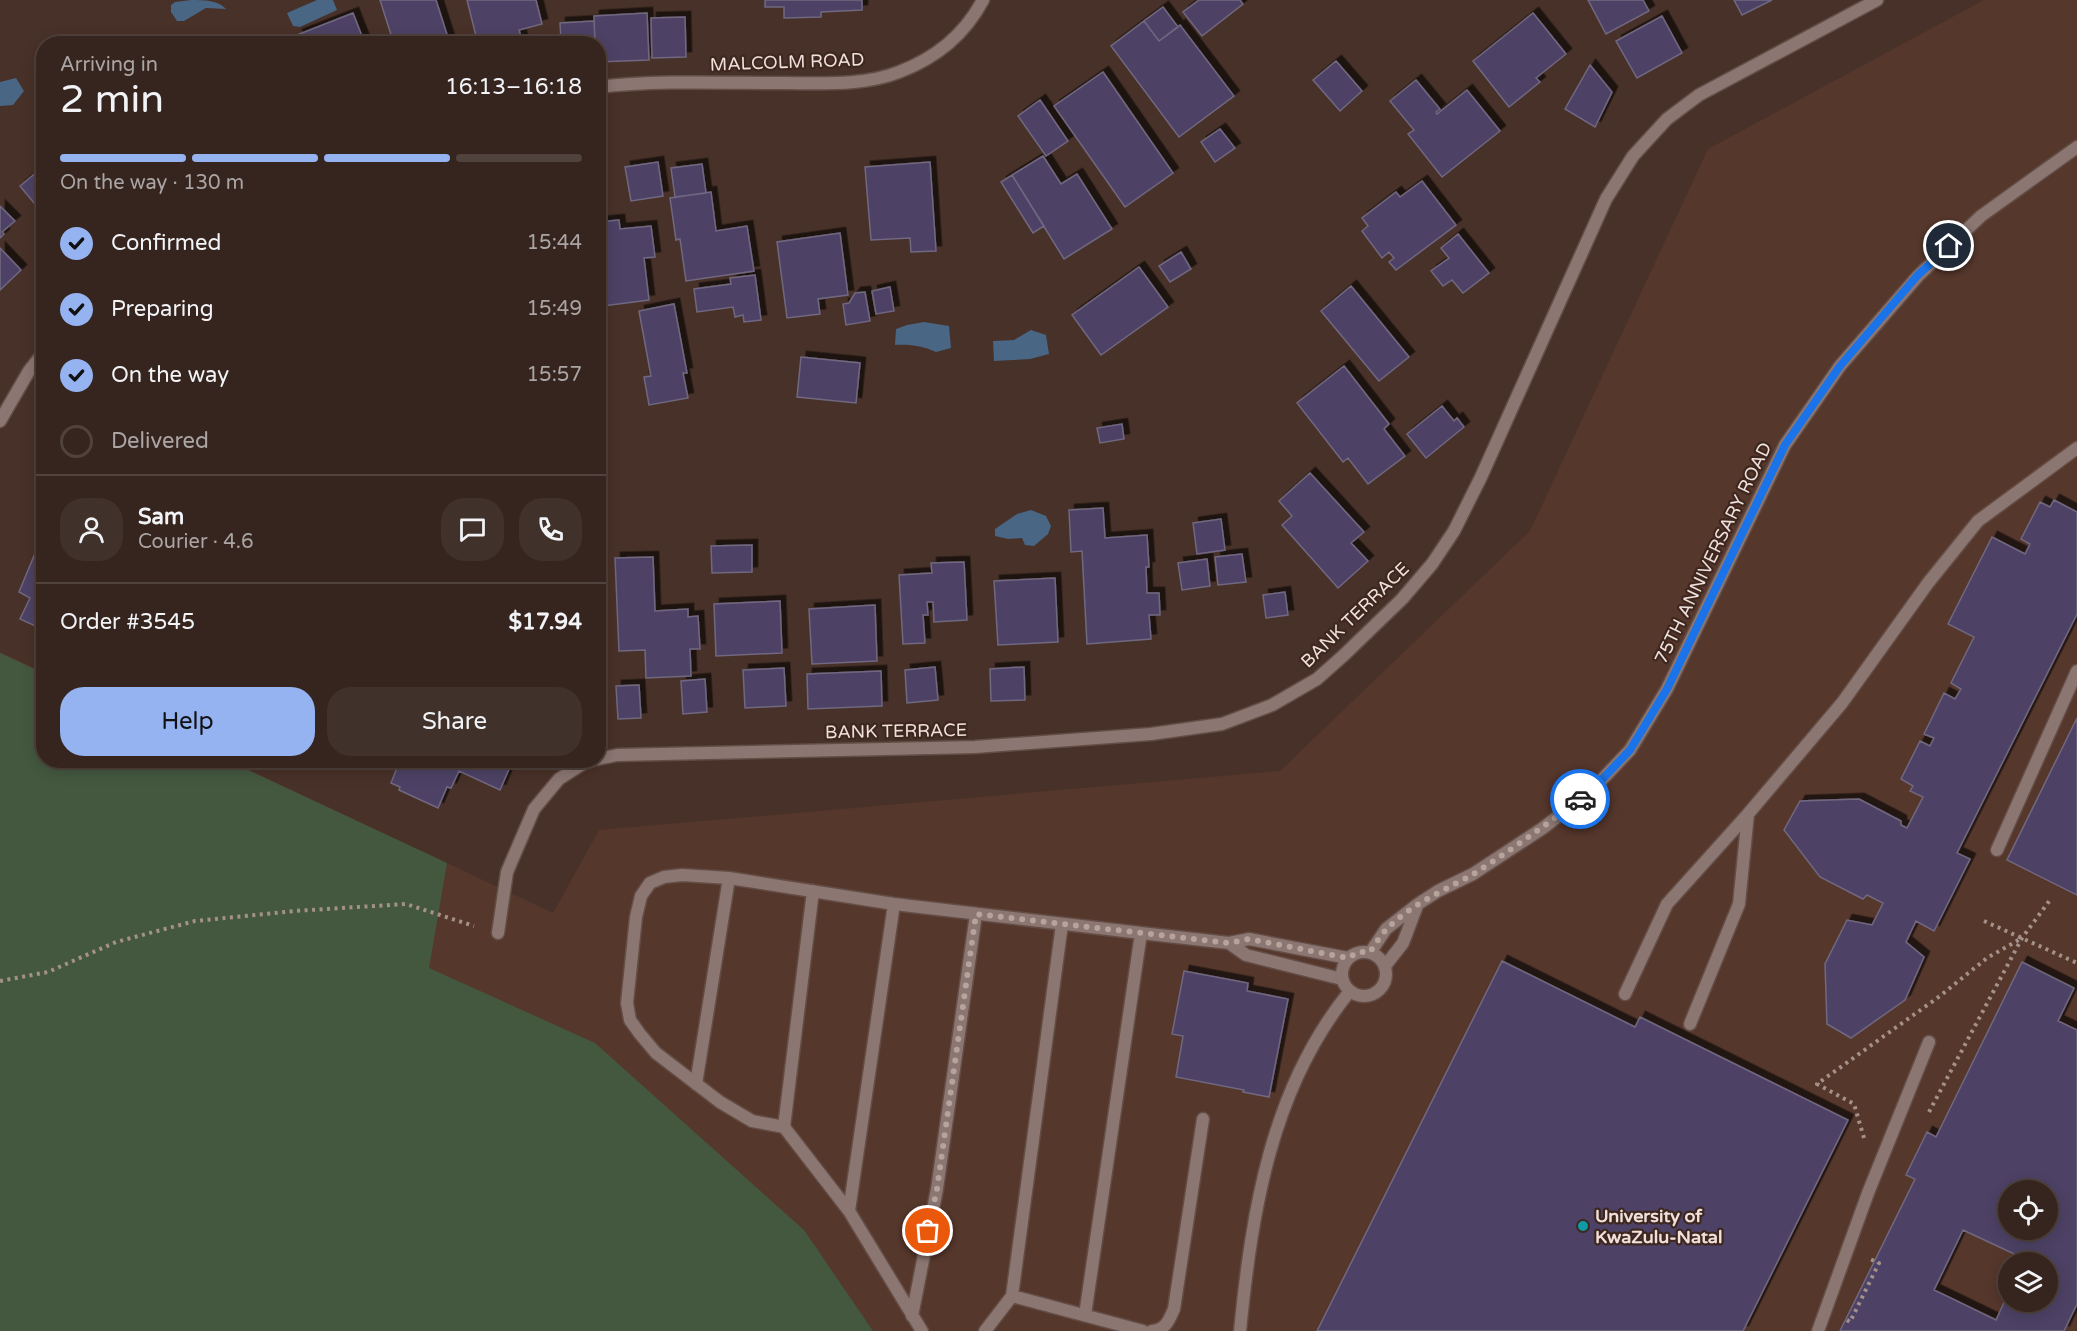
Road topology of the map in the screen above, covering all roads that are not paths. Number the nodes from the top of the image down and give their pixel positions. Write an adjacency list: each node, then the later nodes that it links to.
1 (983, 0): 3 (street, MALCOLM ROAD)
2 (1877, 0): 9 (street, BANK TERRACE)
3 (606, 86)
4 (2077, 147): 16 (street, 75TH ANNIVERSARY ROAD)
5 (36, 362): 6 (street)
6 (0, 421)
7 (2074, 454): 11 (street)
8 (2077, 671): 12 (street)
9 (606, 758)
10 (576, 768): 19 (street)
11 (1748, 814): 27 (street); 28 (street)
12 (1997, 850)
13 (729, 878): 14 (street); 30 (street); 30 (street)
14 (813, 891): 15 (street); 32 (street)
15 (894, 904): 17 (street); 33 (street)
16 (1418, 904): 22 (street, 75TH ANNIVERSARY ROAD); 24 (street)
17 (976, 914): 18 (street); 36 (street)
18 (1062, 924): 20 (street); 34 (street)
19 (498, 933)
20 (1141, 933): 21 (street); 35 (street)
21 (1229, 943): 23 (street); 25 (street)
22 (1370, 952): 23 (street); 24 (street)
23 (1348, 958): 25 (street)
24 (1385, 966): 26 (street)
25 (1342, 979): 26 (street)
26 (1350, 991): 41 (street)
27 (1625, 994)
28 (1690, 1024)
29 (1929, 1042): 42 (street)
30 (696, 1084): 32 (street)
31 (1203, 1119): 40 (street)
32 (784, 1127): 33 (street)
33 (849, 1211): 36 (street)
34 (1012, 1296): 35 (street); 38 (street)
35 (1085, 1315): 39 (street)
36 (912, 1316): 37 (street)
37 (922, 1331)
38 (985, 1331)
39 (1143, 1331)
40 (1152, 1331)
41 (1240, 1331)
42 (1818, 1331)

